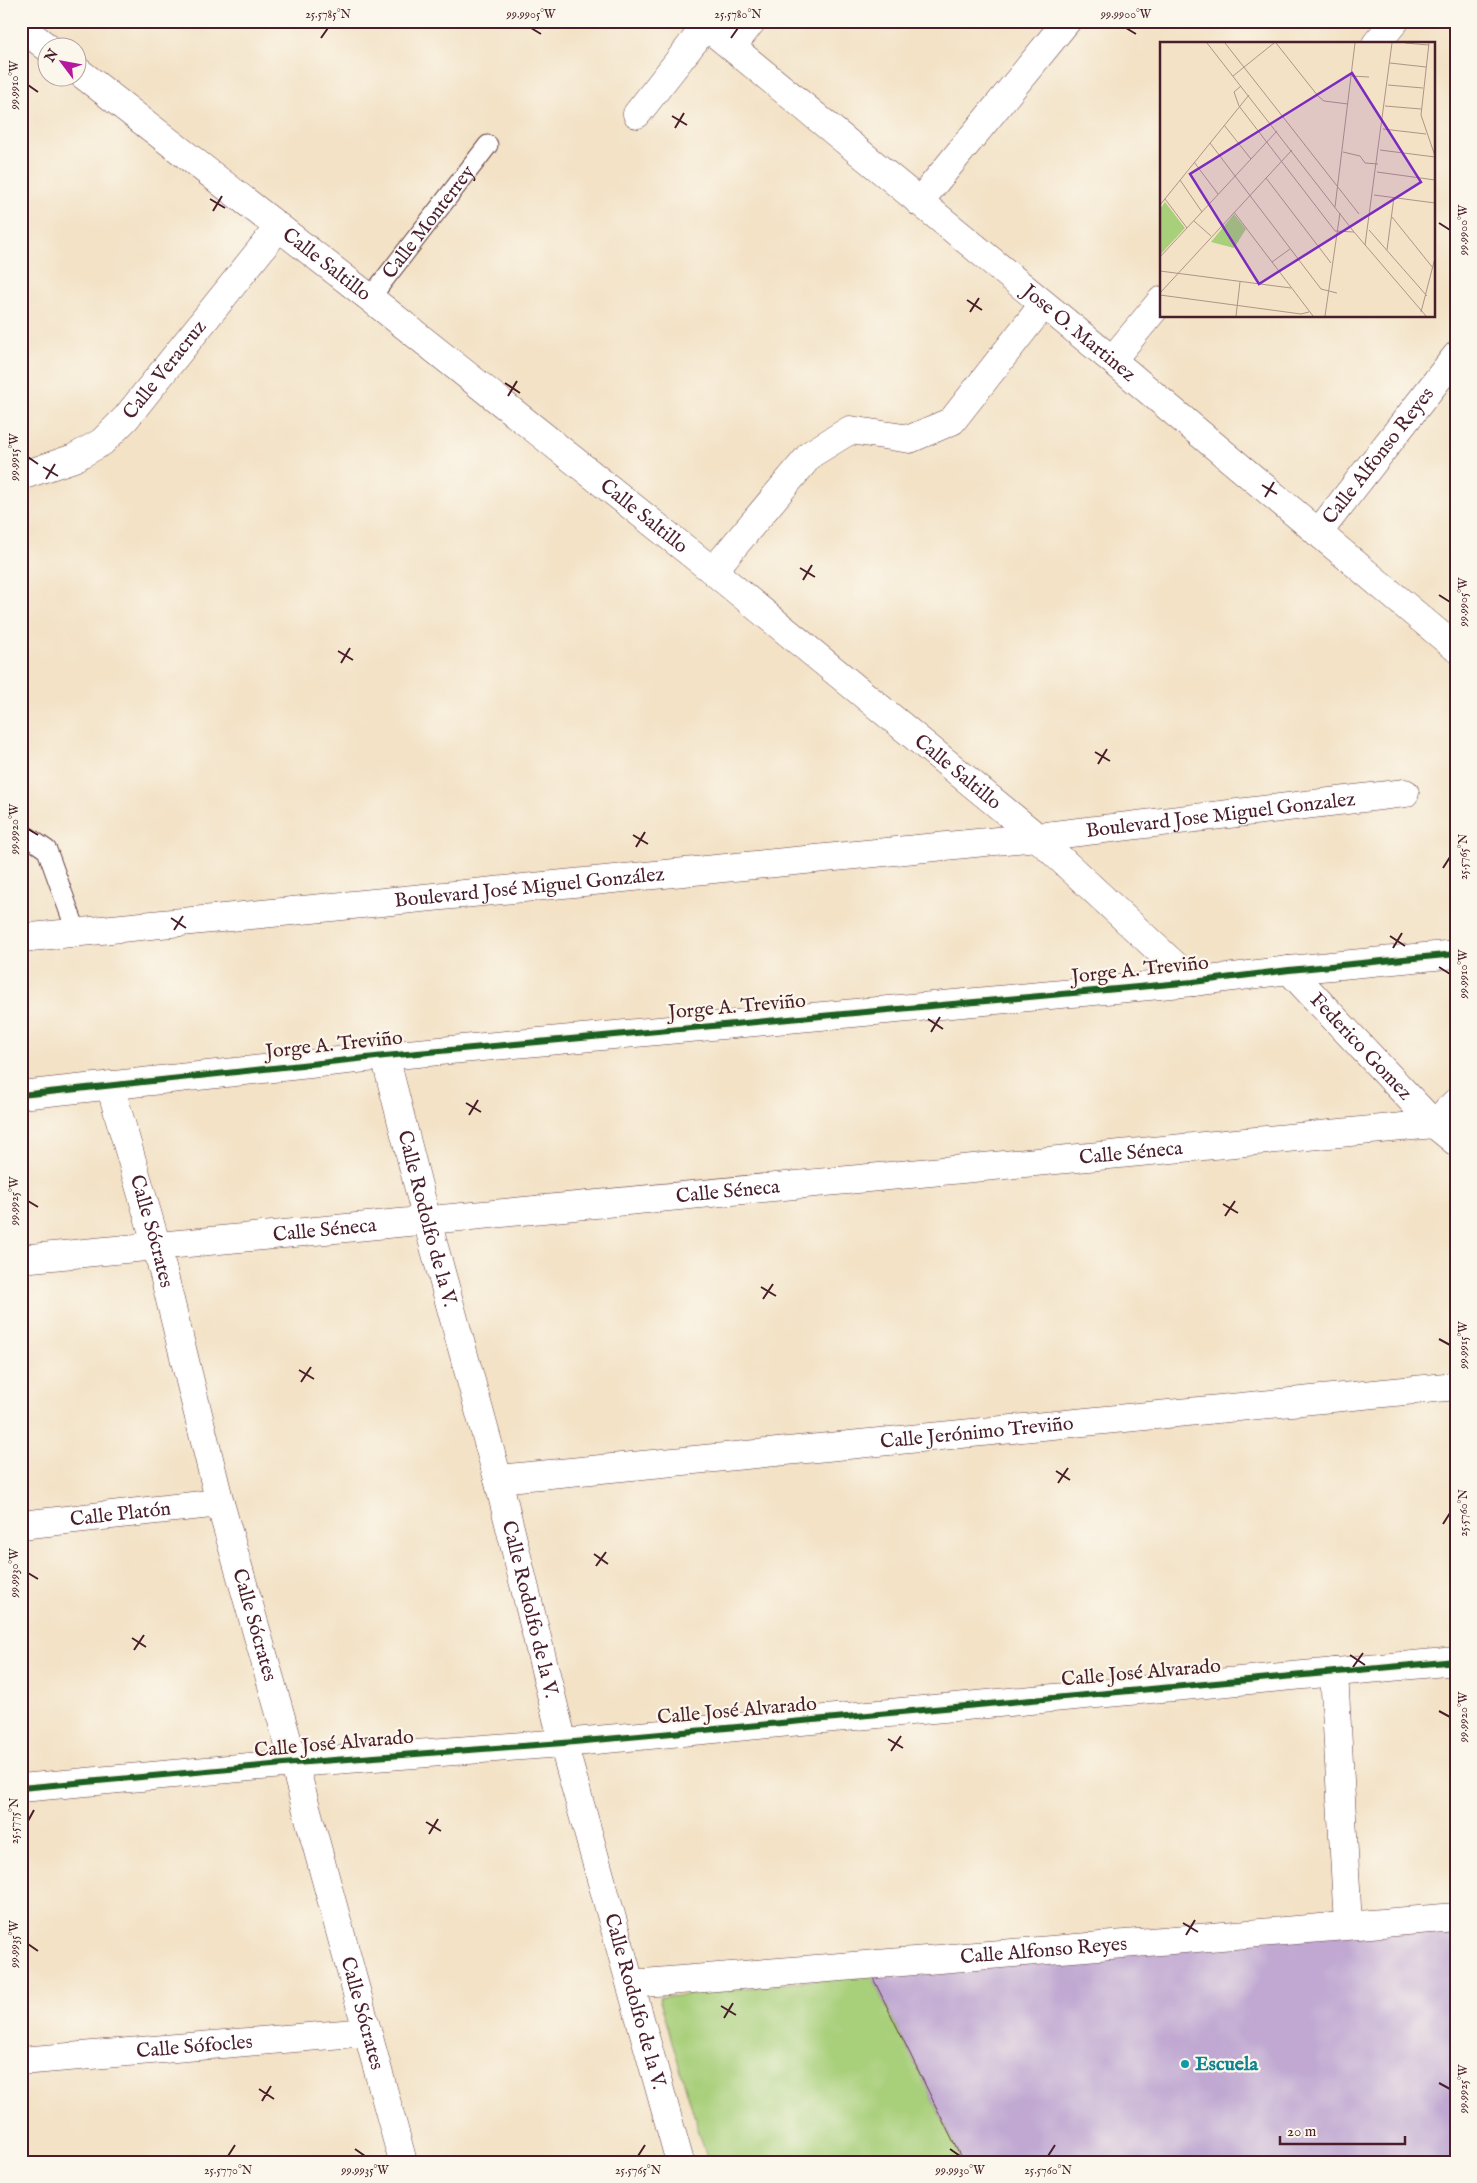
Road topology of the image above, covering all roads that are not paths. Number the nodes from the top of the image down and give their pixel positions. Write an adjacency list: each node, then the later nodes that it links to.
1 (752, 21): 8 (street)
2 (1068, 21): 12 (street)
3 (1394, 21): 7 (street)
4 (703, 24): 8 (street, Jose O. Martinez); 10 (street)
5 (24, 26): 6 (street)
6 (38, 39)
7 (1378, 42)
8 (732, 47): 12 (street, Jose O. Martinez)
9 (88, 79): 13 (street, Calle Saltillo)
10 (637, 114)
11 (488, 145): 14 (lane, Calle Monterrey)
12 (919, 202): 16 (street, Jose O. Martinez)
13 (278, 228): 14 (street, Calle Saltillo); 19 (street, Calle Veracruz)
14 (370, 298): 21 (street, Calle Saltillo)
15 (1160, 302): 18 (street)
16 (1043, 305): 18 (street, Jose O. Martinez); 21 (street)
17 (1456, 356): 20 (street, Calle Alfonso Reyes)
18 (1112, 360): 20 (street, Jose O. Martinez)
19 (21, 476)
20 (1318, 533): 22 (street, Jose O. Martinez)
21 (713, 571): 25 (street, Calle Saltillo)
22 (1456, 648)
23 (1405, 793): 25 (street, Boulevard Jose Miguel Gonzalez)
24 (21, 836): 26 (lane)
25 (1037, 837): 26 (street, Boulevard José Miguel González); 30 (street, Calle Saltillo)
26 (77, 933): 27 (street, Boulevard José Miguel González)
27 (21, 938)
28 (1456, 954): 29 (street, Jorge A. Treviño)
29 (1289, 970): 30 (street, Jorge A. Treviño); 35 (street, Federico Gomez)
30 (1193, 982): 31 (street, Jorge A. Treviño)
31 (385, 1056): 32 (street, Jorge A. Treviño); 37 (street, Calle Rodolfo de la V.)
32 (110, 1085): 33 (street, Jorge A. Treviño); 38 (street, Calle Sócrates)
33 (21, 1095)
34 (1456, 1102): 35 (street)
35 (1434, 1124): 36 (street, Federico Gomez); 37 (street, Calle Séneca)
36 (1456, 1142)
37 (427, 1221): 38 (street, Calle Séneca); 41 (street, Calle Rodolfo de la V.)
38 (157, 1247): 39 (street, Calle Séneca); 42 (street, Calle Sócrates)
39 (21, 1259)
40 (1456, 1386): 41 (street, Calle Jerónimo Treviño)
41 (498, 1479): 46 (street, Calle Rodolfo de la V.)
42 (220, 1503): 43 (street, Calle Platón); 47 (street, Calle Sócrates)
43 (21, 1525)
44 (1456, 1661): 45 (street, Calle José Alvarado)
45 (1334, 1672): 46 (street, Calle José Alvarado); 50 (street)
46 (563, 1743): 47 (street, Calle José Alvarado); 51 (street, Calle Rodolfo de la V.)
47 (294, 1763): 48 (street, Calle José Alvarado); 52 (street, Calle Sócrates)
48 (21, 1788)
49 (1456, 1916): 50 (street, Calle Alfonso Reyes)
50 (1348, 1925): 51 (street, Calle Alfonso Reyes)
51 (631, 1984): 55 (street, Calle Rodolfo de la V.)
52 (367, 2032): 53 (street, Calle Sófocles); 54 (street, Calle Sócrates)
53 (21, 2061)
54 (403, 2162)
55 (680, 2162)

